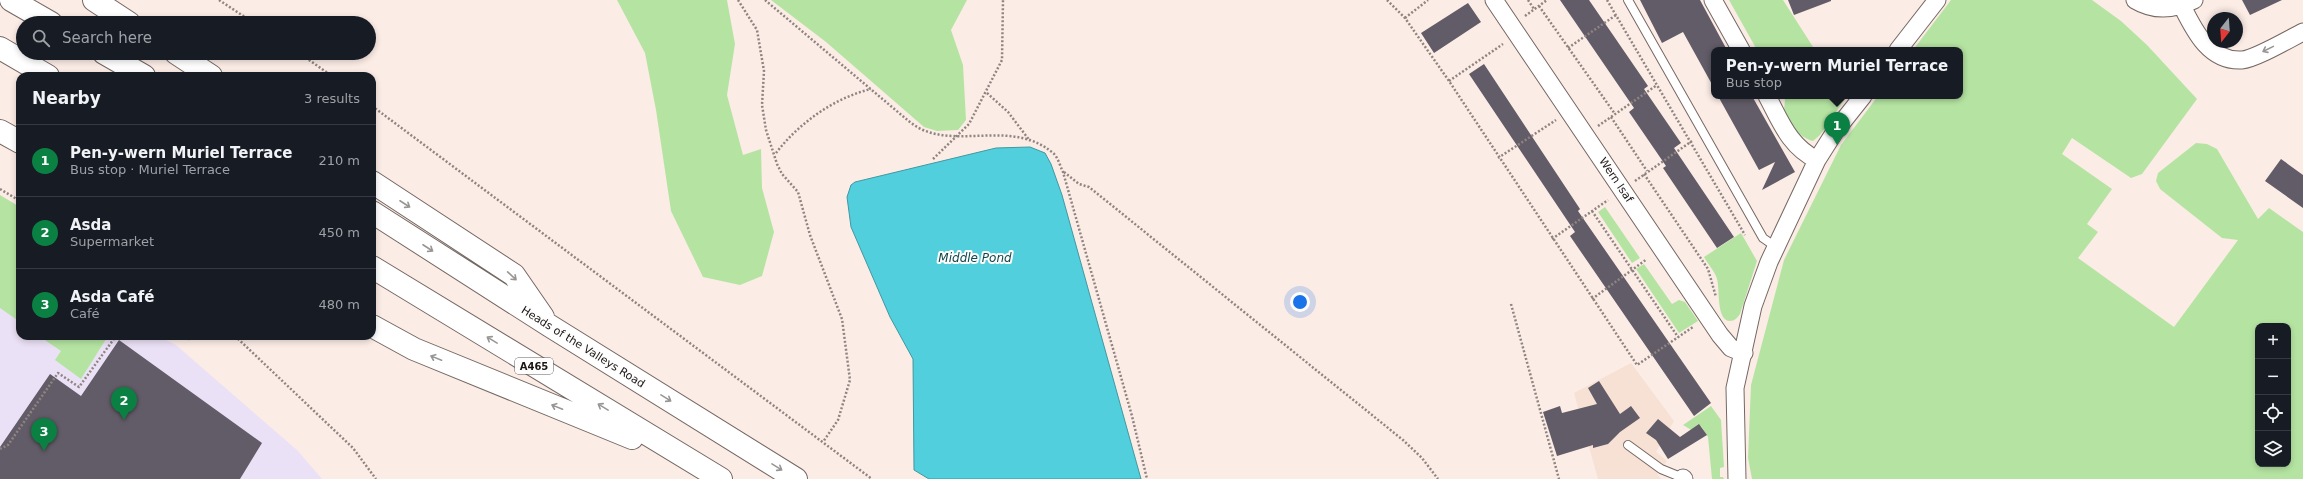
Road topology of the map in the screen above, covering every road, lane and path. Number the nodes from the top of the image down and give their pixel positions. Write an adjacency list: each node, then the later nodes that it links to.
1 (11, 0): 22 (highway)
2 (94, 0): 23 (highway)
3 (219, 0): 24 (path)
4 (738, 0): 57 (path)
5 (765, 0): 43 (path)
6 (1003, 0): 44 (path)
7 (1387, 0): 25 (path)
8 (1428, 0): 25 (path)
9 (1494, 0): 26 (street, Wern Isaf)
10 (1528, 0): 20 (path)
11 (1547, 0): 19 (path)
12 (1612, 0): 17 (path)
13 (1628, 0): 73 (lane)
14 (1713, 0): 28 (street)
15 (1937, 0): 29 (street)
16 (2135, 0): 18 (street)
17 (1608, 1): 21 (path)
18 (2188, 3): 27 (street, one-way to 18)
19 (1539, 6): 20 (path); 31 (path)
20 (1534, 9): 26 (path)
21 (1616, 15): 31 (path); 42 (path)
22 (39, 16)
23 (119, 16)
24 (243, 16)
25 (1405, 18): 41 (path)
26 (1520, 26): 41 (path); 48 (street, Wern Isaf)
27 (2303, 32)
28 (1739, 47)
29 (1900, 47)
30 (0, 48): 32 (highway)
31 (1568, 48): 49 (path)
32 (16, 57)
33 (21, 60): 37 (highway)
34 (116, 60): 38 (highway)
35 (187, 60): 39 (highway)
36 (309, 60): 40 (path)
37 (41, 72)
38 (137, 72)
39 (205, 72)
40 (326, 72)
41 (1449, 81): 58 (path)
42 (1657, 85): 49 (path); 56 (path)
43 (872, 88): 53 (path); 57 (path)
44 (987, 93): 53 (path); 55 (path)
45 (1769, 99): 60 (street)
46 (1861, 99): 60 (street)
47 (376, 109): 86 (path)
48 (1569, 110): 58 (path); 79 (street, Wern Isaf)
49 (1615, 114): 50 (path)
50 (1611, 117): 51 (path); 62 (path)
51 (1596, 127)
52 (0, 131): 54 (highway)
53 (956, 135): 55 (path); 59 (path)
54 (16, 140)
55 (1031, 141): 61 (path)
56 (1692, 141): 62 (path); 71 (path)
57 (775, 153): 86 (path)
58 (1498, 158): 72 (path)
59 (933, 159)
60 (1818, 160): 73 (street)
61 (1063, 172): 94 (path); 95 (path)
62 (1647, 172): 63 (path)
63 (1644, 174): 64 (path); 79 (path)
64 (1634, 182)
65 (376, 185): 80 (highway, one-way to 80)
66 (0, 189): 67 (path)
67 (16, 199)
68 (1603, 203): 69 (path)
69 (1592, 211): 72 (path); 76 (path)
70 (376, 215): 80 (highway, Heads of the Valleys Road, one-way to 80)
71 (1747, 238)
72 (1552, 239): 77 (path)
73 (1776, 247): 85 (street)
74 (1642, 262): 76 (path)
75 (376, 269): 89 (highway, A465, one-way to 75)
76 (1632, 269): 77 (path); 82 (path)
77 (1592, 298): 82 (path)
78 (1511, 304): 96 (path)
79 (1708, 317): 82 (path); 85 (street, Wern Isaf)
80 (550, 326): 92 (highway, Heads of the Valleys Road, one-way to 92)
81 (376, 328): 89 (highway, one-way to 81)
82 (1678, 337)
83 (113, 340): 88 (path)
84 (239, 340): 90 (path)
85 (1744, 353): 98 (street)
86 (823, 442): 93 (path)
87 (1628, 445): 97 (lane)
88 (0, 449)
89 (696, 464): 91 (highway, A465)
90 (376, 479)
91 (721, 479)
92 (796, 479)
93 (872, 479)
94 (1147, 479)
95 (1438, 479)
96 (1559, 479)
97 (1682, 479)
98 (1737, 479)

